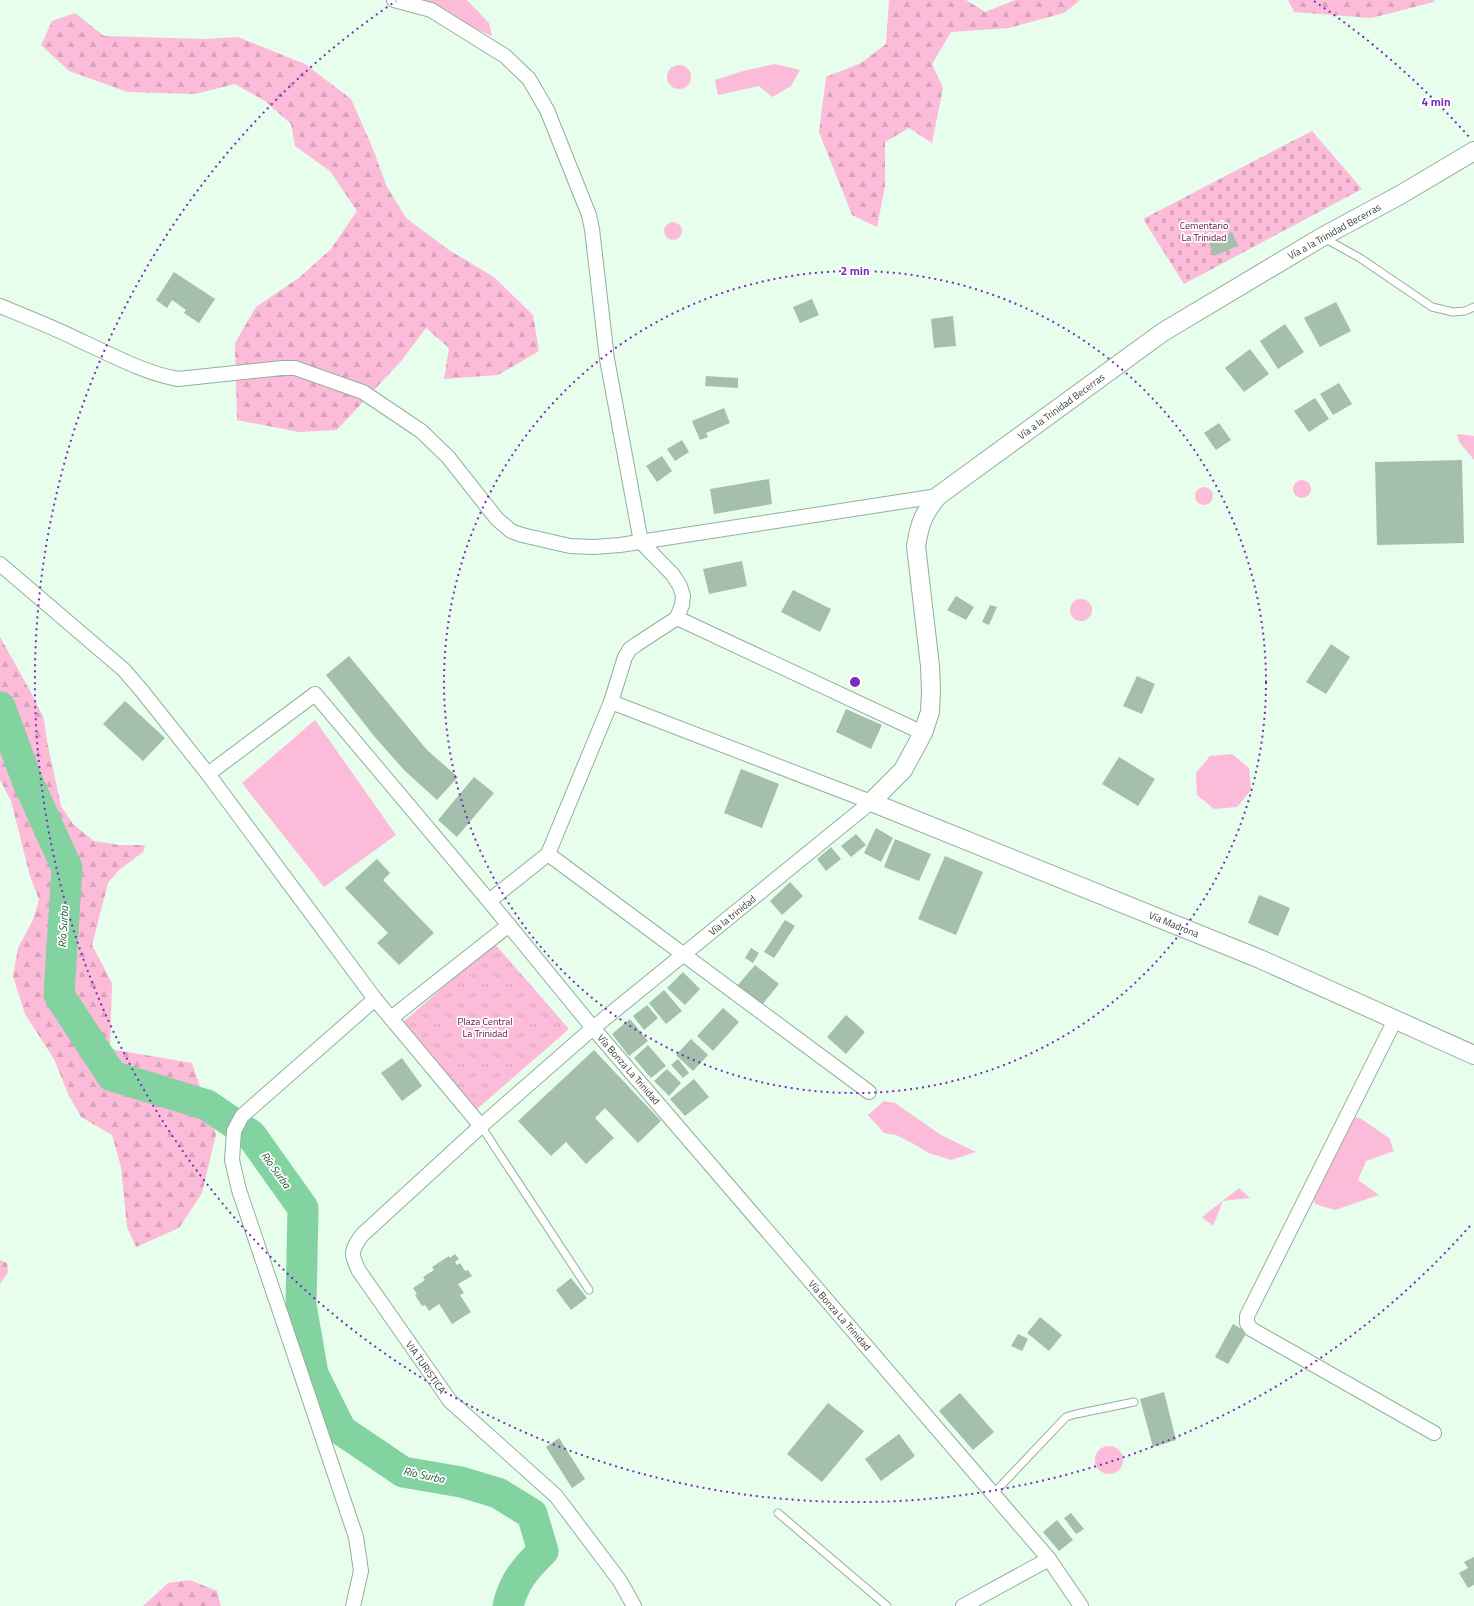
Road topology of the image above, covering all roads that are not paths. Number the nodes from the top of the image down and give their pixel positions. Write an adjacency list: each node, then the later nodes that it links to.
1 (394, 0): 7 (street)
2 (1474, 150): 3 (street, Vía a la Trinidad Becerras)
3 (1322, 237): 5 (lane); 6 (street, Vía a la Trinidad Becerras)
4 (0, 306): 7 (street)
5 (1474, 307)
6 (938, 496): 7 (street); 11 (street, Vía a la Trinidad Becerras)
7 (641, 542): 9 (street)
8 (0, 564): 12 (street)
9 (677, 618): 10 (street); 11 (street)
10 (611, 702): 13 (street); 14 (street)
11 (923, 733): 13 (street, Vía a la Trinidad Becerras)
12 (208, 774): 15 (street, Vía Bonza La Trinidad); 18 (street)
13 (871, 802): 17 (street, Vía la trinidad); 20 (street, Vía Madrona)
14 (548, 854): 15 (street); 17 (street)
15 (489, 901): 16 (street, Vía Bonza La Trinidad)
16 (509, 925): 19 (street); 21 (street, Vía Bonza La Trinidad)
17 (684, 954): 21 (street, Vía la trinidad); 23 (street)
18 (376, 998): 19 (street); 31 (street)
19 (391, 1018): 24 (street)
20 (1395, 1020): 22 (street, Vía Madrona); 27 (street)
21 (594, 1028): 24 (street, VIA TURISTICA); 28 (street, Vía Bonza La Trinidad)
22 (1474, 1055)
23 (869, 1092)
24 (481, 1126): 25 (lane); 32 (street, VIA TURISTICA)
25 (589, 1290)
26 (1134, 1402): 28 (lane)
27 (1434, 1433)
28 (993, 1494): 30 (street, Vía Bonza La Trinidad)
29 (778, 1513): 33 (lane)
30 (1049, 1559): 34 (street); 35 (street, Vía Bonza La Trinidad)
31 (353, 1606)
32 (634, 1606)
33 (887, 1606)
34 (963, 1606)
35 (1081, 1606)

